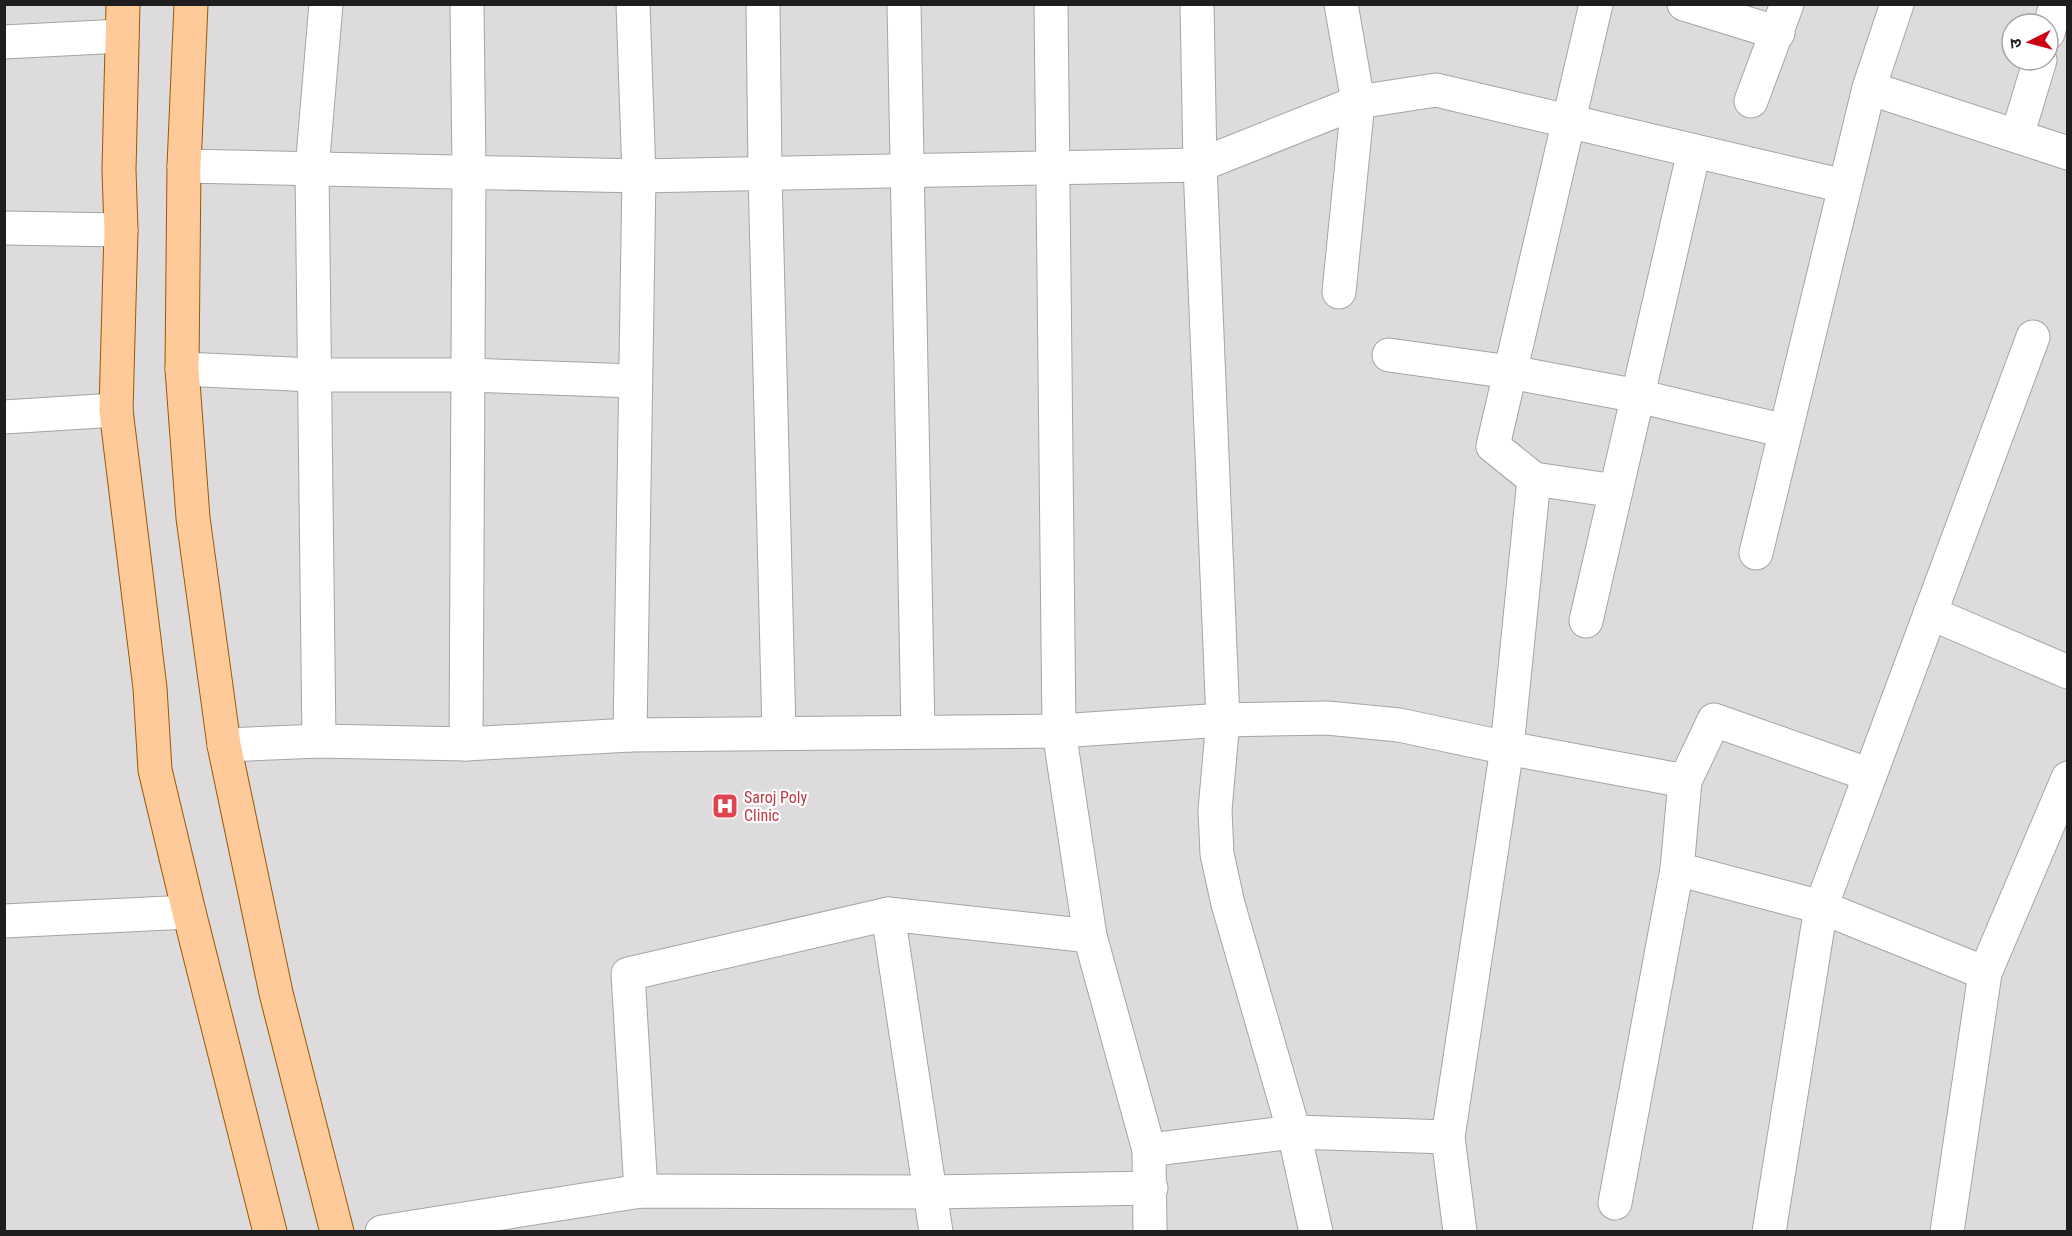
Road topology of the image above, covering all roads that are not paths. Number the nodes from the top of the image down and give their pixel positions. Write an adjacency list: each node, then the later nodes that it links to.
1 (191, 4): 25 (main road)
2 (326, 4): 27 (street)
3 (467, 4): 29 (street)
4 (633, 4): 31 (street)
5 (763, 4): 30 (street)
6 (904, 4): 28 (street)
7 (1051, 4): 26 (street)
8 (1197, 4): 24 (street)
9 (1341, 4): 19 (street)
10 (1596, 4): 20 (street)
11 (1684, 4): 13 (street)
12 (1897, 4): 17 (street)
13 (1782, 19): 18 (street)
14 (122, 20): 15 (street); 34 (main road)
15 (4, 42)
16 (2036, 72): 21 (street)
17 (1869, 88): 21 (street); 32 (street)
18 (1751, 101)
19 (1358, 102): 20 (street); 24 (street); 35 (street)
20 (1570, 121): 22 (street); 39 (street)
21 (2017, 136): 23 (street)
22 (1694, 151): 32 (street); 43 (street)
23 (2067, 153)
24 (1200, 165): 26 (street); 53 (street)
25 (184, 166): 27 (street); 38 (main road)
26 (1054, 167): 28 (street); 54 (street)
27 (312, 169): 29 (street); 40 (street)
28 (906, 171): 30 (street); 55 (street)
29 (469, 172): 31 (street); 41 (street)
30 (765, 173): 31 (street); 56 (street)
31 (639, 176): 42 (street)
32 (1844, 186): 46 (street)
33 (4, 228): 34 (street)
34 (121, 230): 44 (main road)
35 (1339, 292)
36 (2033, 337): 50 (street)
37 (1389, 355): 39 (street)
38 (182, 369): 40 (street); 60 (main road)
39 (1510, 372): 43 (street); 47 (street)
40 (314, 375): 41 (street); 58 (street)
41 (468, 375): 42 (street); 59 (street)
42 (635, 381): 57 (street)
43 (1638, 396): 46 (street); 48 (street)
44 (116, 410): 45 (street); 67 (main road)
45 (4, 417)
46 (1785, 431): 49 (street)
47 (1534, 479): 48 (street); 61 (street)
48 (1616, 491): 51 (street)
49 (1756, 553)
50 (1930, 613): 52 (street); 62 (street)
51 (1586, 621)
52 (2067, 672)
53 (1222, 720): 54 (street); 61 (street); 72 (street)
54 (1059, 731): 55 (street); 70 (street)
55 (918, 732): 56 (street)
56 (779, 733): 57 (street)
57 (630, 735): 59 (street)
58 (319, 741): 59 (street); 60 (street)
59 (466, 744)
60 (224, 746): 80 (main road)
61 (1507, 748): 64 (street); 73 (street)
62 (1870, 775): 64 (street); 66 (street)
63 (2067, 777): 71 (street)
64 (1685, 781): 65 (street)
65 (1677, 869): 66 (street); 78 (street)
66 (1821, 907): 71 (street); 86 (street)
67 (189, 912): 69 (street); 79 (main road)
68 (888, 914): 70 (street); 76 (street); 77 (street)
69 (4, 921)
70 (1090, 936): 74 (street)
71 (1985, 973): 87 (street)
72 (1294, 1132): 73 (street); 74 (street); 84 (street)
73 (1448, 1137): 85 (street)
74 (1149, 1150): 75 (street)
75 (1151, 1188): 77 (street); 83 (street)
76 (641, 1191): 77 (street); 81 (street)
77 (930, 1192): 82 (street)
78 (1615, 1203)
79 (270, 1232)
80 (337, 1232)
81 (382, 1232)
82 (936, 1232)
83 (1150, 1232)
84 (1316, 1232)
85 (1460, 1232)
86 (1769, 1232)
87 (1947, 1232)

